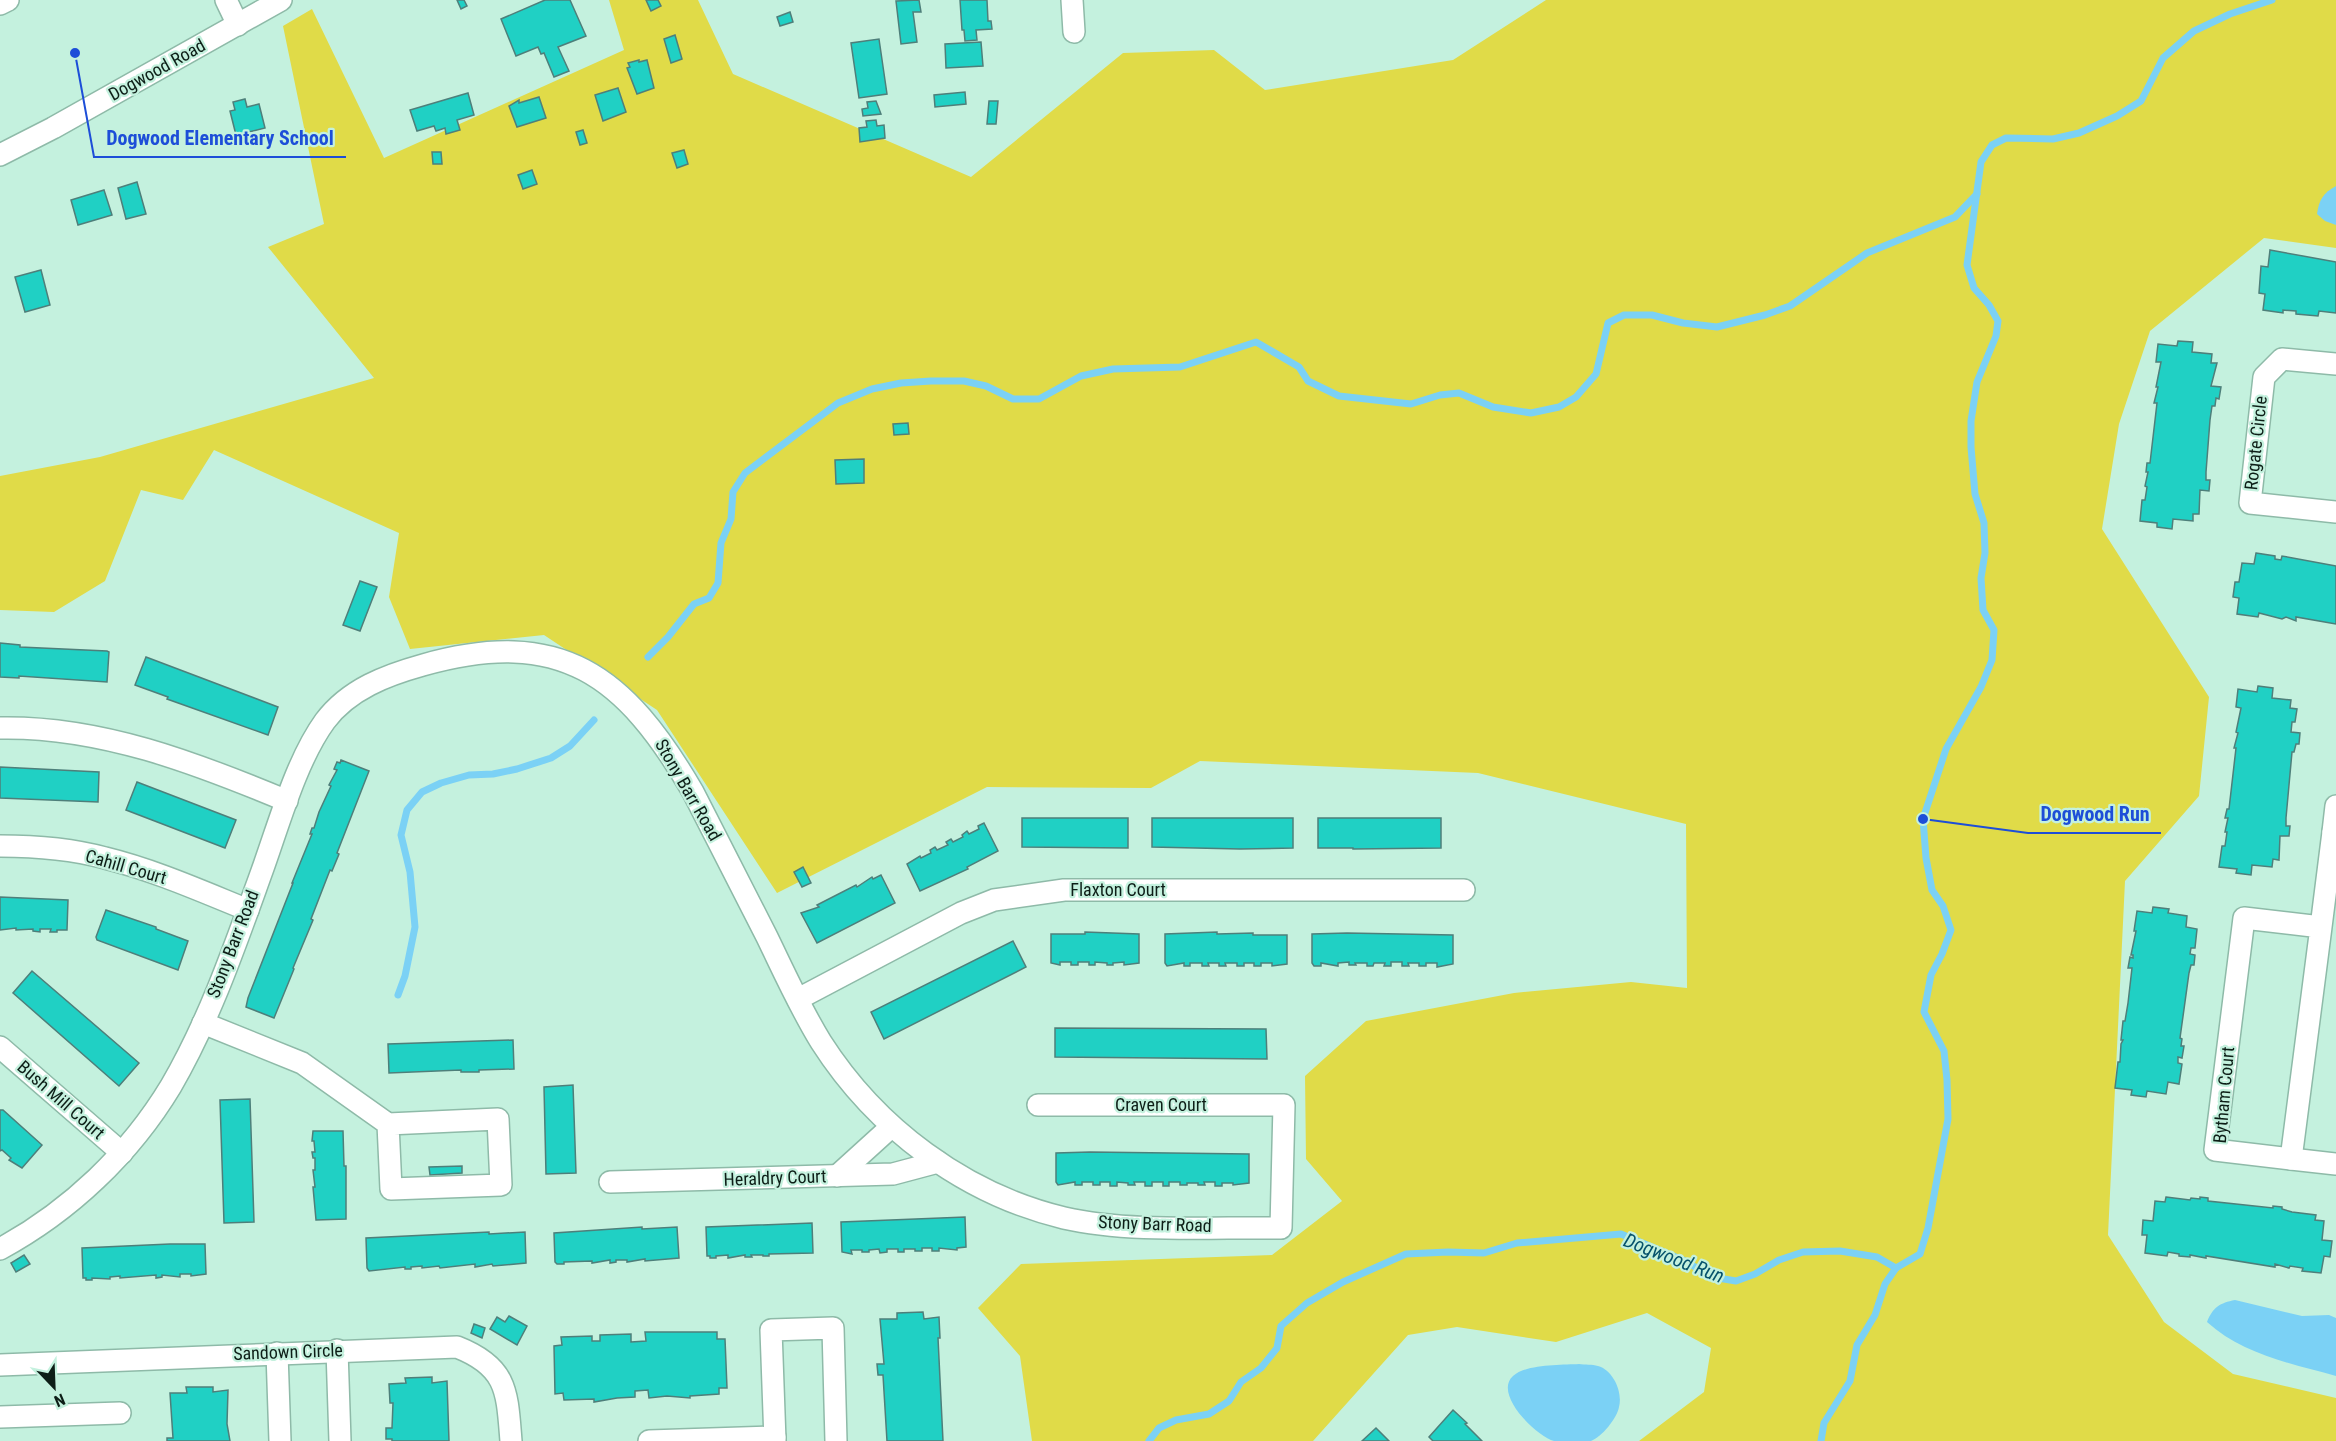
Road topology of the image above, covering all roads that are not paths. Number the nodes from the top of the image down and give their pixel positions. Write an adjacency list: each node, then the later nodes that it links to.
1 (8, 0): 5 (street)
2 (226, 0): 6 (street)
3 (280, 0): 6 (street, Dogwood Road)
4 (1072, 0): 7 (street)
5 (0, 4)
6 (238, 24): 8 (street, Dogwood Road)
7 (1074, 32)
8 (0, 155)
9 (2336, 364): 10 (street, Rogate Circle)
10 (2336, 512)
11 (0, 728): 12 (street)
12 (286, 801): 17 (street, Stony Barr Road); 19 (street, Stony Barr Road)
13 (2336, 806): 14 (street)
14 (2334, 832): 18 (street)
15 (0, 846): 17 (street, Cahill Court)
16 (1464, 890): 19 (street, Flaxton Court)
17 (248, 910): 20 (street, Stony Barr Road)
18 (2321, 927): 27 (street); 27 (street, Bytham Court)
19 (798, 999): 25 (street, Stony Barr Road)
20 (203, 1023): 24 (street); 26 (street, Stony Barr Road)
21 (0, 1047): 26 (street, Bush Mill Court)
22 (1038, 1105): 23 (street, Craven Court)
23 (1284, 1105): 28 (street, Stony Barr Road)
24 (388, 1124): 24 (street)
25 (891, 1127): 28 (street, Stony Barr Road); 30 (street)
26 (122, 1153): 32 (street, Stony Barr Road)
27 (2291, 1160): 29 (street)
28 (938, 1162): 30 (street, Heraldry Court)
29 (2336, 1164)
30 (837, 1176): 31 (street, Heraldry Court)
31 (610, 1182)
32 (0, 1249)
33 (337, 1350): 34 (street, Sandown Circle); 40 (street); 41 (street, Sandown Circle)
34 (277, 1353): 35 (street, Sandown Circle); 39 (street)
35 (0, 1365)
36 (120, 1413): 37 (street)
37 (0, 1417)
38 (775, 1439): 42 (street); 43 (street)
39 (280, 1441)
40 (340, 1441)
41 (511, 1441)
42 (649, 1441)
43 (836, 1441)

